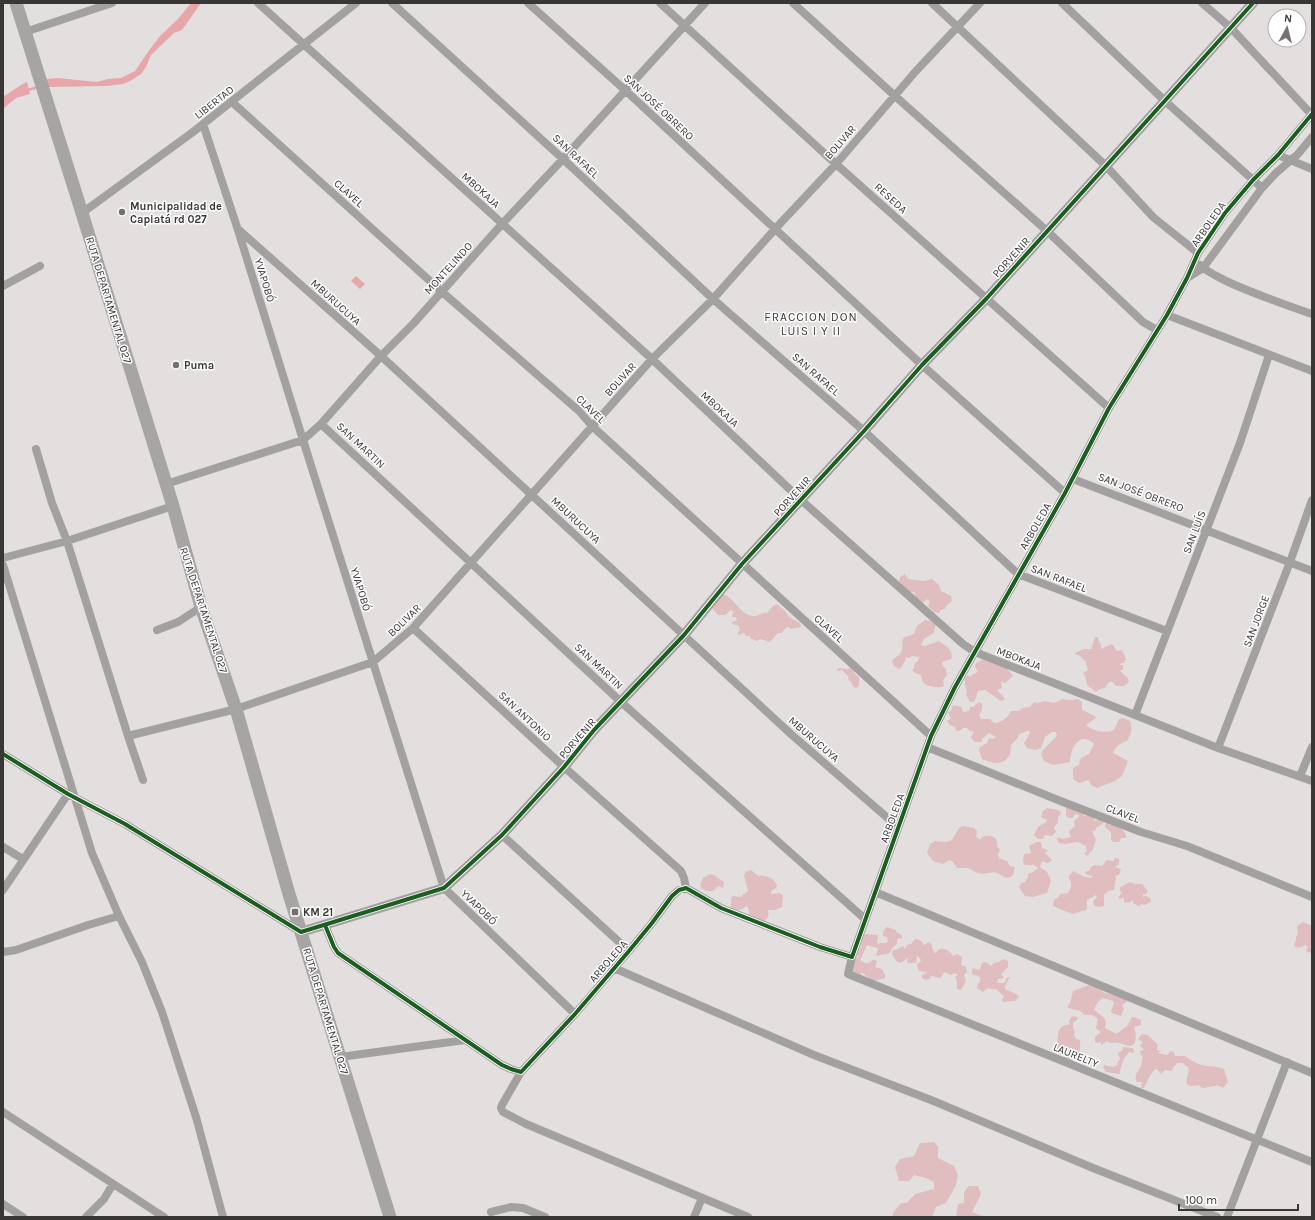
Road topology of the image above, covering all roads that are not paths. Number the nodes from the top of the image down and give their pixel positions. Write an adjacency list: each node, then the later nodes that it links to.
1 (16, 3): 18 (main road, RUTA DEPARTAMENTAL 027)
2 (112, 3): 18 (street)
3 (258, 3): 19 (street, MBOKAJA)
4 (356, 3): 19 (street, LIBERTAD)
5 (392, 3): 28 (street, SAN RAFAEL)
6 (528, 3): 20 (street, SAN JOSÉ OBRERO)
7 (660, 3): 15 (street, RESEDA)
8 (705, 3): 15 (street, MONTELINDO)
9 (793, 3): 21 (street)
10 (932, 3): 16 (street)
11 (980, 3): 16 (street, BOLIVAR)
12 (1062, 3): 22 (street)
13 (1202, 3): 17 (street)
14 (1254, 3): 17 (street, PORVENIR)
15 (684, 26): 20 (street, MONTELINDO); 30 (street, RESEDA)
16 (958, 27): 21 (street, BOLIVAR); 31 (street)
17 (1231, 28): 22 (street, PORVENIR); 24 (street)
18 (25, 32): 35 (main road, RUTA DEPARTAMENTAL 027)
19 (304, 44): 23 (street, LIBERTAD); 36 (street, MBOKAJA)
20 (625, 90): 28 (street, MONTELINDO); 37 (street, SAN JOSÉ OBRERO)
21 (895, 96): 30 (street, BOLIVAR); 39 (street)
22 (1165, 101): 31 (street, PORVENIR); 33 (street)
23 (232, 102): 25 (street, LIBERTAD); 45 (street, CLAVEL)
24 (1312, 114): 27 (street, ARBOLEDA)
25 (204, 124): 35 (street, LIBERTAD); 38 (street, YVAPOBÓ)
26 (1312, 138): 29 (street, ARBOLEDA)
27 (1278, 155): 29 (street); 33 (street, ARBOLEDA)
28 (563, 159): 36 (street, MONTELINDO); 47 (street, SAN RAFAEL)
29 (1291, 160): 32 (street); 34 (street, ARBOLEDA)
30 (836, 164): 37 (street, BOLIVAR); 46 (street, RESEDA)
31 (1106, 166): 39 (street, PORVENIR); 40 (street)
32 (1312, 169)
33 (1253, 180): 34 (street); 40 (street, ARBOLEDA)
34 (1262, 188): 42 (street, ARBOLEDA)
35 (82, 213): 63 (main road, RUTA DEPARTAMENTAL 027)
36 (502, 224): 45 (street, MONTELINDO); 53 (street, MBOKAJA)
37 (775, 229): 47 (street, BOLIVAR); 54 (street, SAN JOSÉ OBRERO)
38 (238, 230): 52 (street, MBURUCUYA); 60 (street, YVAPOBÓ)
39 (1047, 231): 46 (street, PORVENIR); 50 (street)
40 (1196, 257): 42 (street); 43 (street, ARBOLEDA)
41 (40, 266): 44 (street)
42 (1203, 268): 43 (street, ARBOLEDA); 48 (street)
43 (1187, 278): 49 (street, ARBOLEDA)
44 (3, 286)
45 (441, 292): 52 (street, MONTELINDO); 58 (street, CLAVEL)
46 (987, 298): 54 (street, PORVENIR); 56 (street, RESEDA)
47 (713, 299): 53 (street, BOLIVAR); 59 (street, SAN RAFAEL)
48 (1312, 314)
49 (1167, 315): 50 (street, ARBOLEDA); 51 (street)
50 (1157, 330): 56 (street, ARBOLEDA)
51 (1269, 355): 55 (street); 69 (street, SAN LUÍS)
52 (381, 356): 57 (street, MONTELINDO); 65 (street, MBURUCUYA)
53 (652, 359): 58 (street, BOLIVAR); 66 (street, MBOKAJA)
54 (922, 365): 59 (street, PORVENIR); 64 (street, SAN JOSÉ OBRERO)
55 (1312, 371)
56 (1109, 408): 62 (street, ARBOLEDA)
57 (322, 424): 60 (street, MONTELINDO); 72 (street, SAN MARTIN)
58 (592, 426): 65 (street, BOLIVAR); 74 (street, CLAVEL)
59 (864, 431): 66 (street, PORVENIR); 77 (street, SAN RAFAEL)
60 (303, 440): 63 (street, MONTELINDO); 84 (street, YVAPOBÓ)
61 (36, 449): 70 (street)
62 (1073, 478): 64 (street, ARBOLEDA); 69 (street, SAN JOSÉ OBRERO)
63 (166, 484): 68 (main road, RUTA DEPARTAMENTAL 027)
64 (1065, 493): 77 (street, ARBOLEDA)
65 (532, 495): 72 (street, BOLIVAR); 82 (street, MBURUCUYA)
66 (801, 500): 74 (street, PORVENIR); 83 (street, MBOKAJA)
67 (1312, 500): 73 (street, SAN JORGE)
68 (173, 506): 70 (street); 78 (main road, RUTA DEPARTAMENTAL 027)
69 (1207, 530): 73 (street, SAN JOSÉ OBRERO); 81 (street, SAN LUÍS)
70 (67, 541): 71 (street); 88 (street)
71 (3, 558)
72 (472, 562): 79 (street, BOLIVAR); 85 (street, SAN MARTIN)
73 (1290, 562): 76 (street, SAN JOSÉ OBRERO); 92 (street, SAN JORGE)
74 (742, 564): 82 (street, PORVENIR); 89 (street, CLAVEL)
75 (3, 565): 99 (street)
76 (1312, 571)
77 (1018, 574): 81 (street, SAN RAFAEL); 83 (street, ARBOLEDA)
78 (201, 607): 80 (street); 86 (main road, RUTA DEPARTAMENTAL 027)
79 (413, 628): 84 (street, BOLIVAR); 94 (street, SAN ANTONIO)
80 (157, 630)
81 (1166, 631): 87 (street, SAN LUÍS)
82 (684, 635): 85 (street, PORVENIR); 100 (street, MBURUCUYA)
83 (975, 652): 87 (street, MBOKAJA); 89 (street, ARBOLEDA)
84 (373, 662): 86 (street, BOLIVAR); 104 (street, YVAPOBÓ)
85 (621, 702): 94 (street, PORVENIR); 110 (street, SAN MARTIN)
86 (236, 709): 88 (street, BOLIVAR); 112 (main road, RUTA DEPARTAMENTAL 027)
87 (1135, 714): 92 (street, MBOKAJA)
88 (128, 736): 96 (street)
89 (931, 736): 91 (street, ARBOLEDA)
90 (1312, 747): 95 (street)
91 (927, 748): 100 (street, ARBOLEDA); 108 (street, CLAVEL)
92 (1218, 748): 95 (street, MBOKAJA)
93 (3, 754): 98 (street)
94 (564, 767): 101 (street, PORVENIR); 105 (street, SAN ANTONIO)
95 (1300, 776): 97 (street, MBOKAJA)
96 (143, 780)
97 (1312, 780)
98 (68, 794): 99 (street); 103 (street)
99 (76, 798): 109 (street); 112 (street)
100 (898, 827): 107 (street, ARBOLEDA)
101 (502, 835): 104 (street, PORVENIR); 113 (street)
102 (3, 847): 103 (street)
103 (23, 860): 106 (street)
104 (444, 888): 111 (street, PORVENIR); 117 (street, YVAPOBÓ)
105 (686, 888): 113 (street, ARBOLEDA); 115 (street)
106 (3, 890)
107 (875, 892): 110 (street, ARBOLEDA); 120 (street)
108 (1312, 897)
109 (119, 916): 114 (street); 133 (street)
110 (865, 919): 115 (street, ARBOLEDA)
111 (325, 925): 112 (street, PORVENIR); 118 (street)
112 (301, 932): 119 (main road, RUTA DEPARTAMENTAL 027)
113 (629, 951): 116 (street, ARBOLEDA)
114 (3, 952)
115 (852, 957): 124 (street, LAURELTY)
116 (614, 968): 117 (street, ARBOLEDA); 138 (street)
117 (575, 1014): 121 (street, ARBOLEDA)
118 (465, 1040): 119 (street); 121 (street)
119 (340, 1057): 134 (main road, RUTA DEPARTAMENTAL 027)
120 (1287, 1062): 122 (street); 124 (street)
121 (521, 1072): 127 (street, ARBOLEDA)
122 (1312, 1072)
123 (3, 1112): 126 (street)
124 (1257, 1140): 125 (street, LAURELTY); 139 (street)
125 (1312, 1162)
126 (113, 1184): 131 (street); 132 (street)
127 (702, 1198): 136 (street); 137 (street)
128 (3, 1204): 130 (street)
129 (491, 1212): 135 (street)
130 (23, 1217)
131 (86, 1217)
132 (164, 1217)
133 (223, 1217)
134 (390, 1217)
135 (545, 1217)
136 (694, 1217)
137 (748, 1217)
138 (1217, 1217)
139 (1227, 1217)

